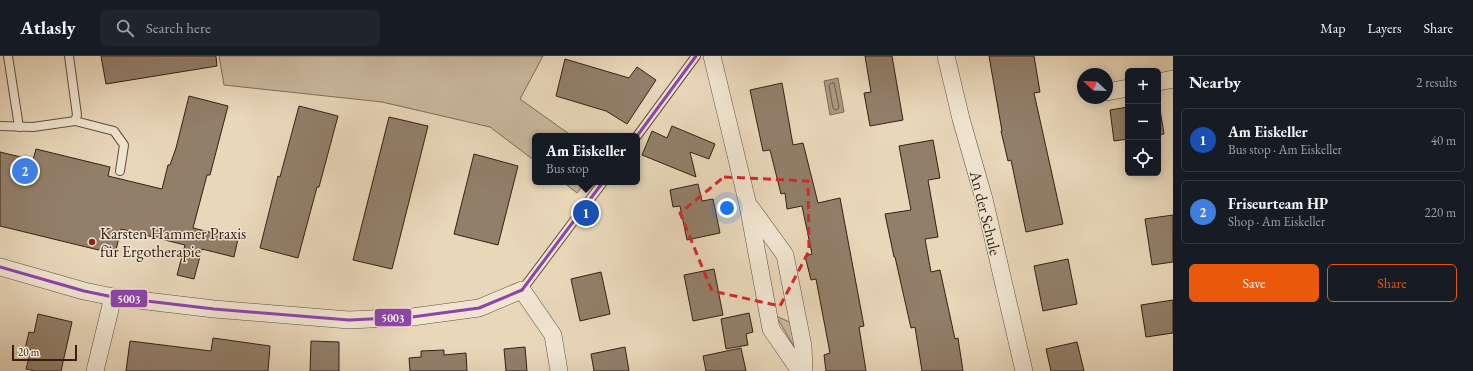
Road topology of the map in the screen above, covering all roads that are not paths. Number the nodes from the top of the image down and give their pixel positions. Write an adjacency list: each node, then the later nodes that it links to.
1 (8, 56): 12 (lane)
2 (69, 56): 10 (lane)
3 (696, 56): 13 (lane)
4 (712, 56): 16 (street)
5 (946, 56): 24 (street, An der Schule)
6 (1173, 79): 7 (street)
7 (1161, 81)
8 (1125, 89): 9 (street)
9 (1113, 91)
10 (75, 121): 12 (lane); 14 (lane)
11 (0, 126): 12 (lane)
12 (19, 127)
13 (639, 133)
14 (120, 171)
15 (601, 185): 18 (lane)
16 (748, 205): 22 (street); 23 (street)
17 (0, 267): 19 (street)
18 (522, 290): 19 (street); 21 (street)
19 (113, 297): 20 (street)
20 (95, 371)
21 (559, 371)
22 (800, 371)
23 (804, 371)
24 (1024, 371)

